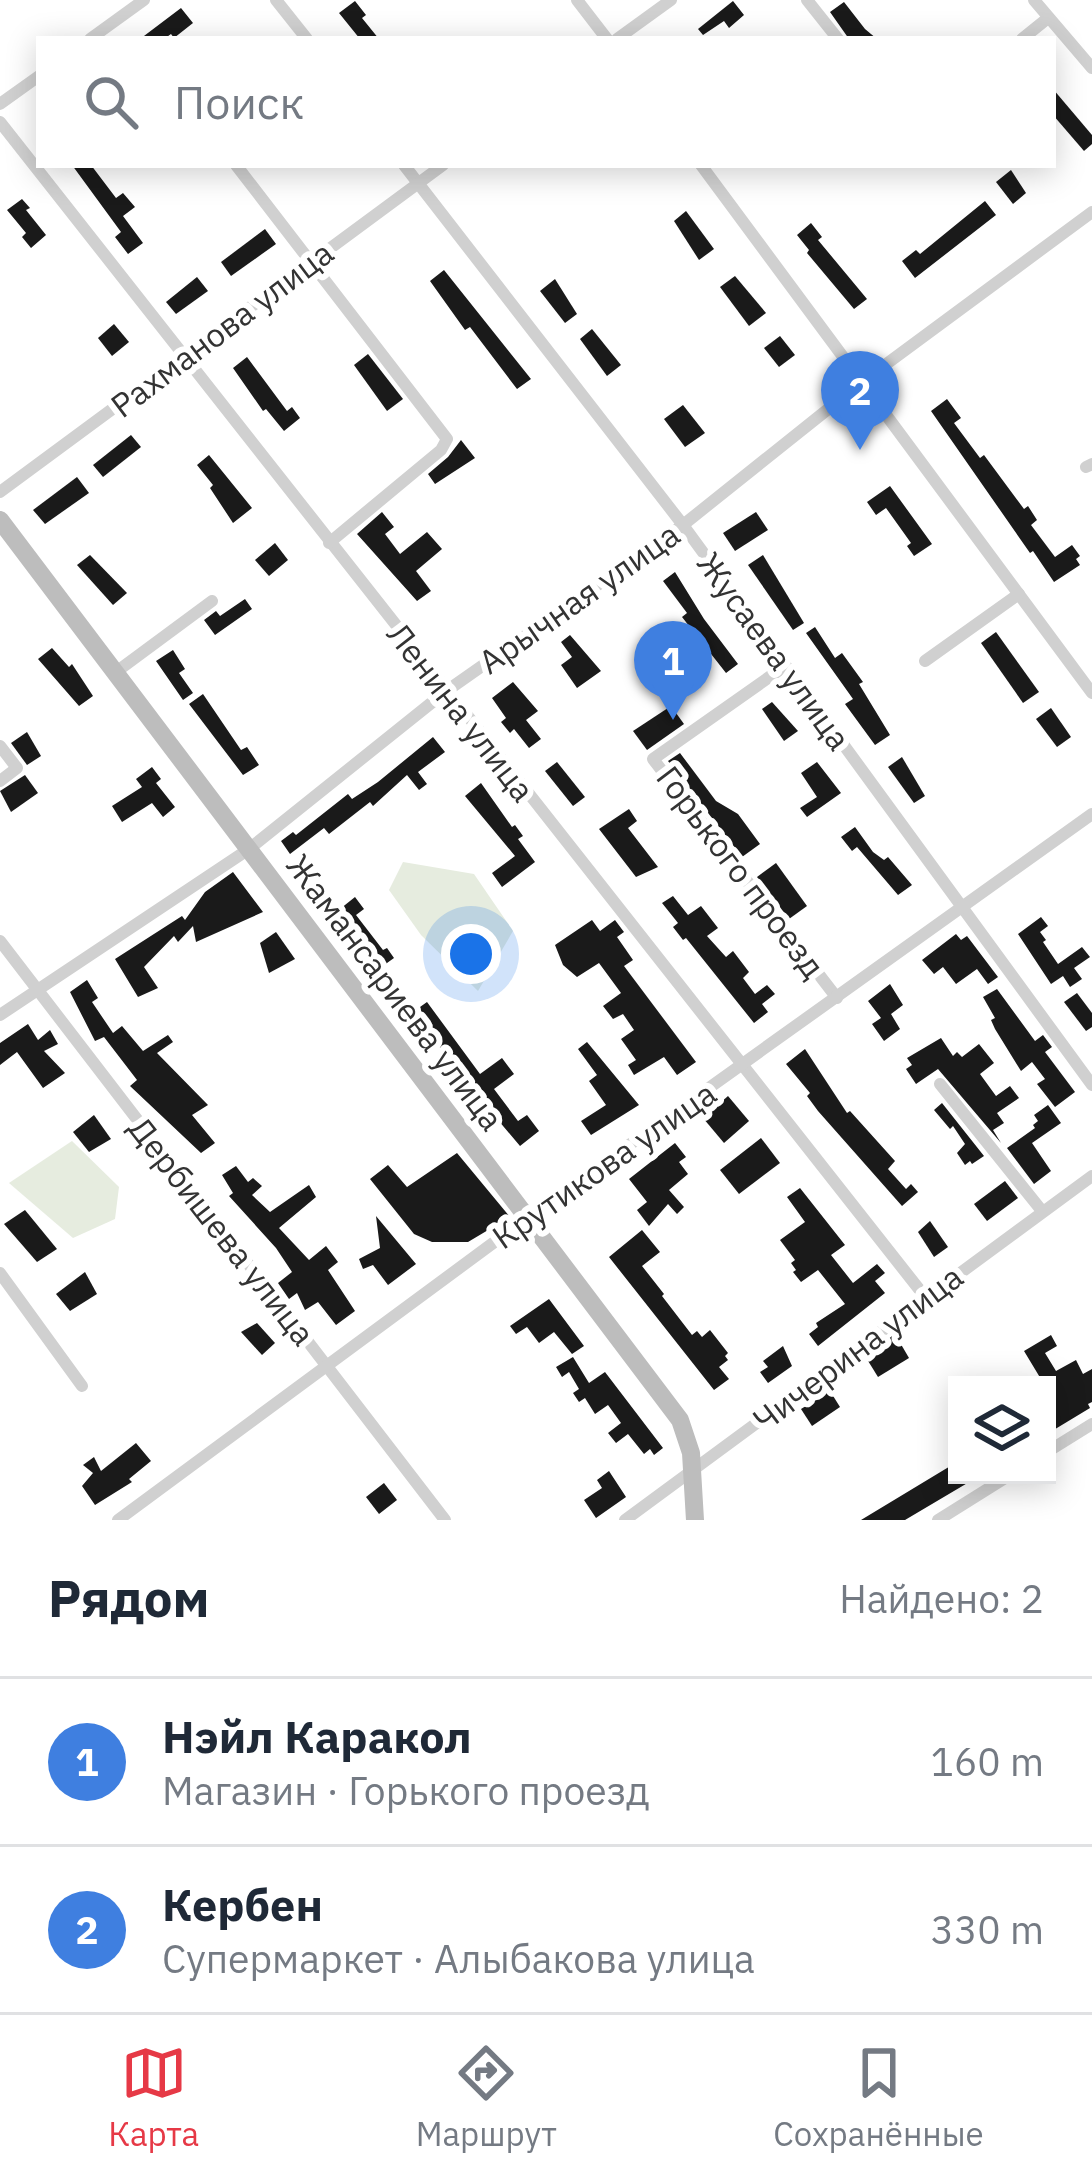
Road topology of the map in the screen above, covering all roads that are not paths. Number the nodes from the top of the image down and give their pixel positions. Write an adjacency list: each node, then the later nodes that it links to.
1 (144, 0): 8 (street)
2 (276, 0): 9 (street)
3 (577, 0): 10 (street)
4 (670, 0): 11 (street)
5 (807, 0): 12 (street)
6 (1034, 0): 7 (street)
7 (1048, 18): 13 (street); 14 (street)
8 (94, 36)
9 (305, 36)
10 (605, 36)
11 (621, 36)
12 (836, 36)
13 (1026, 36)
14 (1092, 68)
15 (36, 78): 16 (street)
16 (0, 104)
17 (0, 122): 25 (street, Ленина улица)
18 (238, 168): 24 (street)
19 (406, 168): 22 (street, Жусаева улица)
20 (439, 168): 22 (street, Рахманова улица)
21 (702, 168): 26 (street)
22 (418, 183): 24 (street, Рахманова улица); 29 (street, Жусаева улица)
23 (1092, 212): 26 (street, Арычная улица)
24 (312, 262): 25 (street, Рахманова улица); 30 (street)
25 (185, 359): 27 (street, Рахманова улица); 30 (street, Ленина улица)
26 (862, 382): 29 (street, Арычная улица); 31 (street)
27 (0, 492)
28 (0, 520): 35 (street, Жамансариева улица)
29 (683, 525): 34 (street, Жусаева улица); 37 (street, Арычная улица)
30 (329, 543): 37 (street, Ленина улица)
31 (1019, 595): 33 (street); 36 (street)
32 (212, 601): 35 (street)
33 (925, 661)
34 (785, 666): 42 (street, Жусаева улица); 45 (street, Горького проезд)
35 (116, 672): 41 (street, Жамансариева улица)
36 (1090, 685)
37 (445, 692): 41 (street, Арычная улица); 47 (street, Ленина улица)
38 (0, 746): 39 (street)
39 (0, 781)
40 (1092, 814): 42 (street, Крутикова улица)
41 (249, 849): 44 (street, Арычная улица); 52 (street, Жамансариева улица)
42 (959, 907): 45 (street, Крутикова улица); 49 (street, Жусаева улица)
43 (0, 941): 44 (street, Дербишева улица)
44 (37, 988): 46 (street, Арычная улица); 55 (street, Дербишева улица)
45 (837, 998): 47 (street, Крутикова улица)
46 (0, 1015)
47 (742, 1068): 52 (street, Крутикова улица); 54 (street, Ленина улица)
48 (940, 1084): 51 (street)
49 (1092, 1085)
50 (1092, 1176): 51 (street, Чичерина улица)
51 (1042, 1211): 54 (street, Чичерина улица)
52 (527, 1218): 55 (street, Крутикова улица); 59 (street, Жамансариева улица)
53 (0, 1273): 56 (street)
54 (926, 1298): 59 (street, Чичерина улица)
55 (326, 1366): 61 (street, Крутикова улица); 62 (street, Дербишева улица)
56 (82, 1385)
57 (1092, 1424): 58 (street)
58 (1056, 1446)
59 (693, 1470): 63 (street, Чичерина улица); 64 (street, Жамансариева улица)
60 (996, 1484): 65 (street)
61 (118, 1520)
62 (445, 1520)
63 (625, 1520)
64 (695, 1520)
65 (938, 1520)

